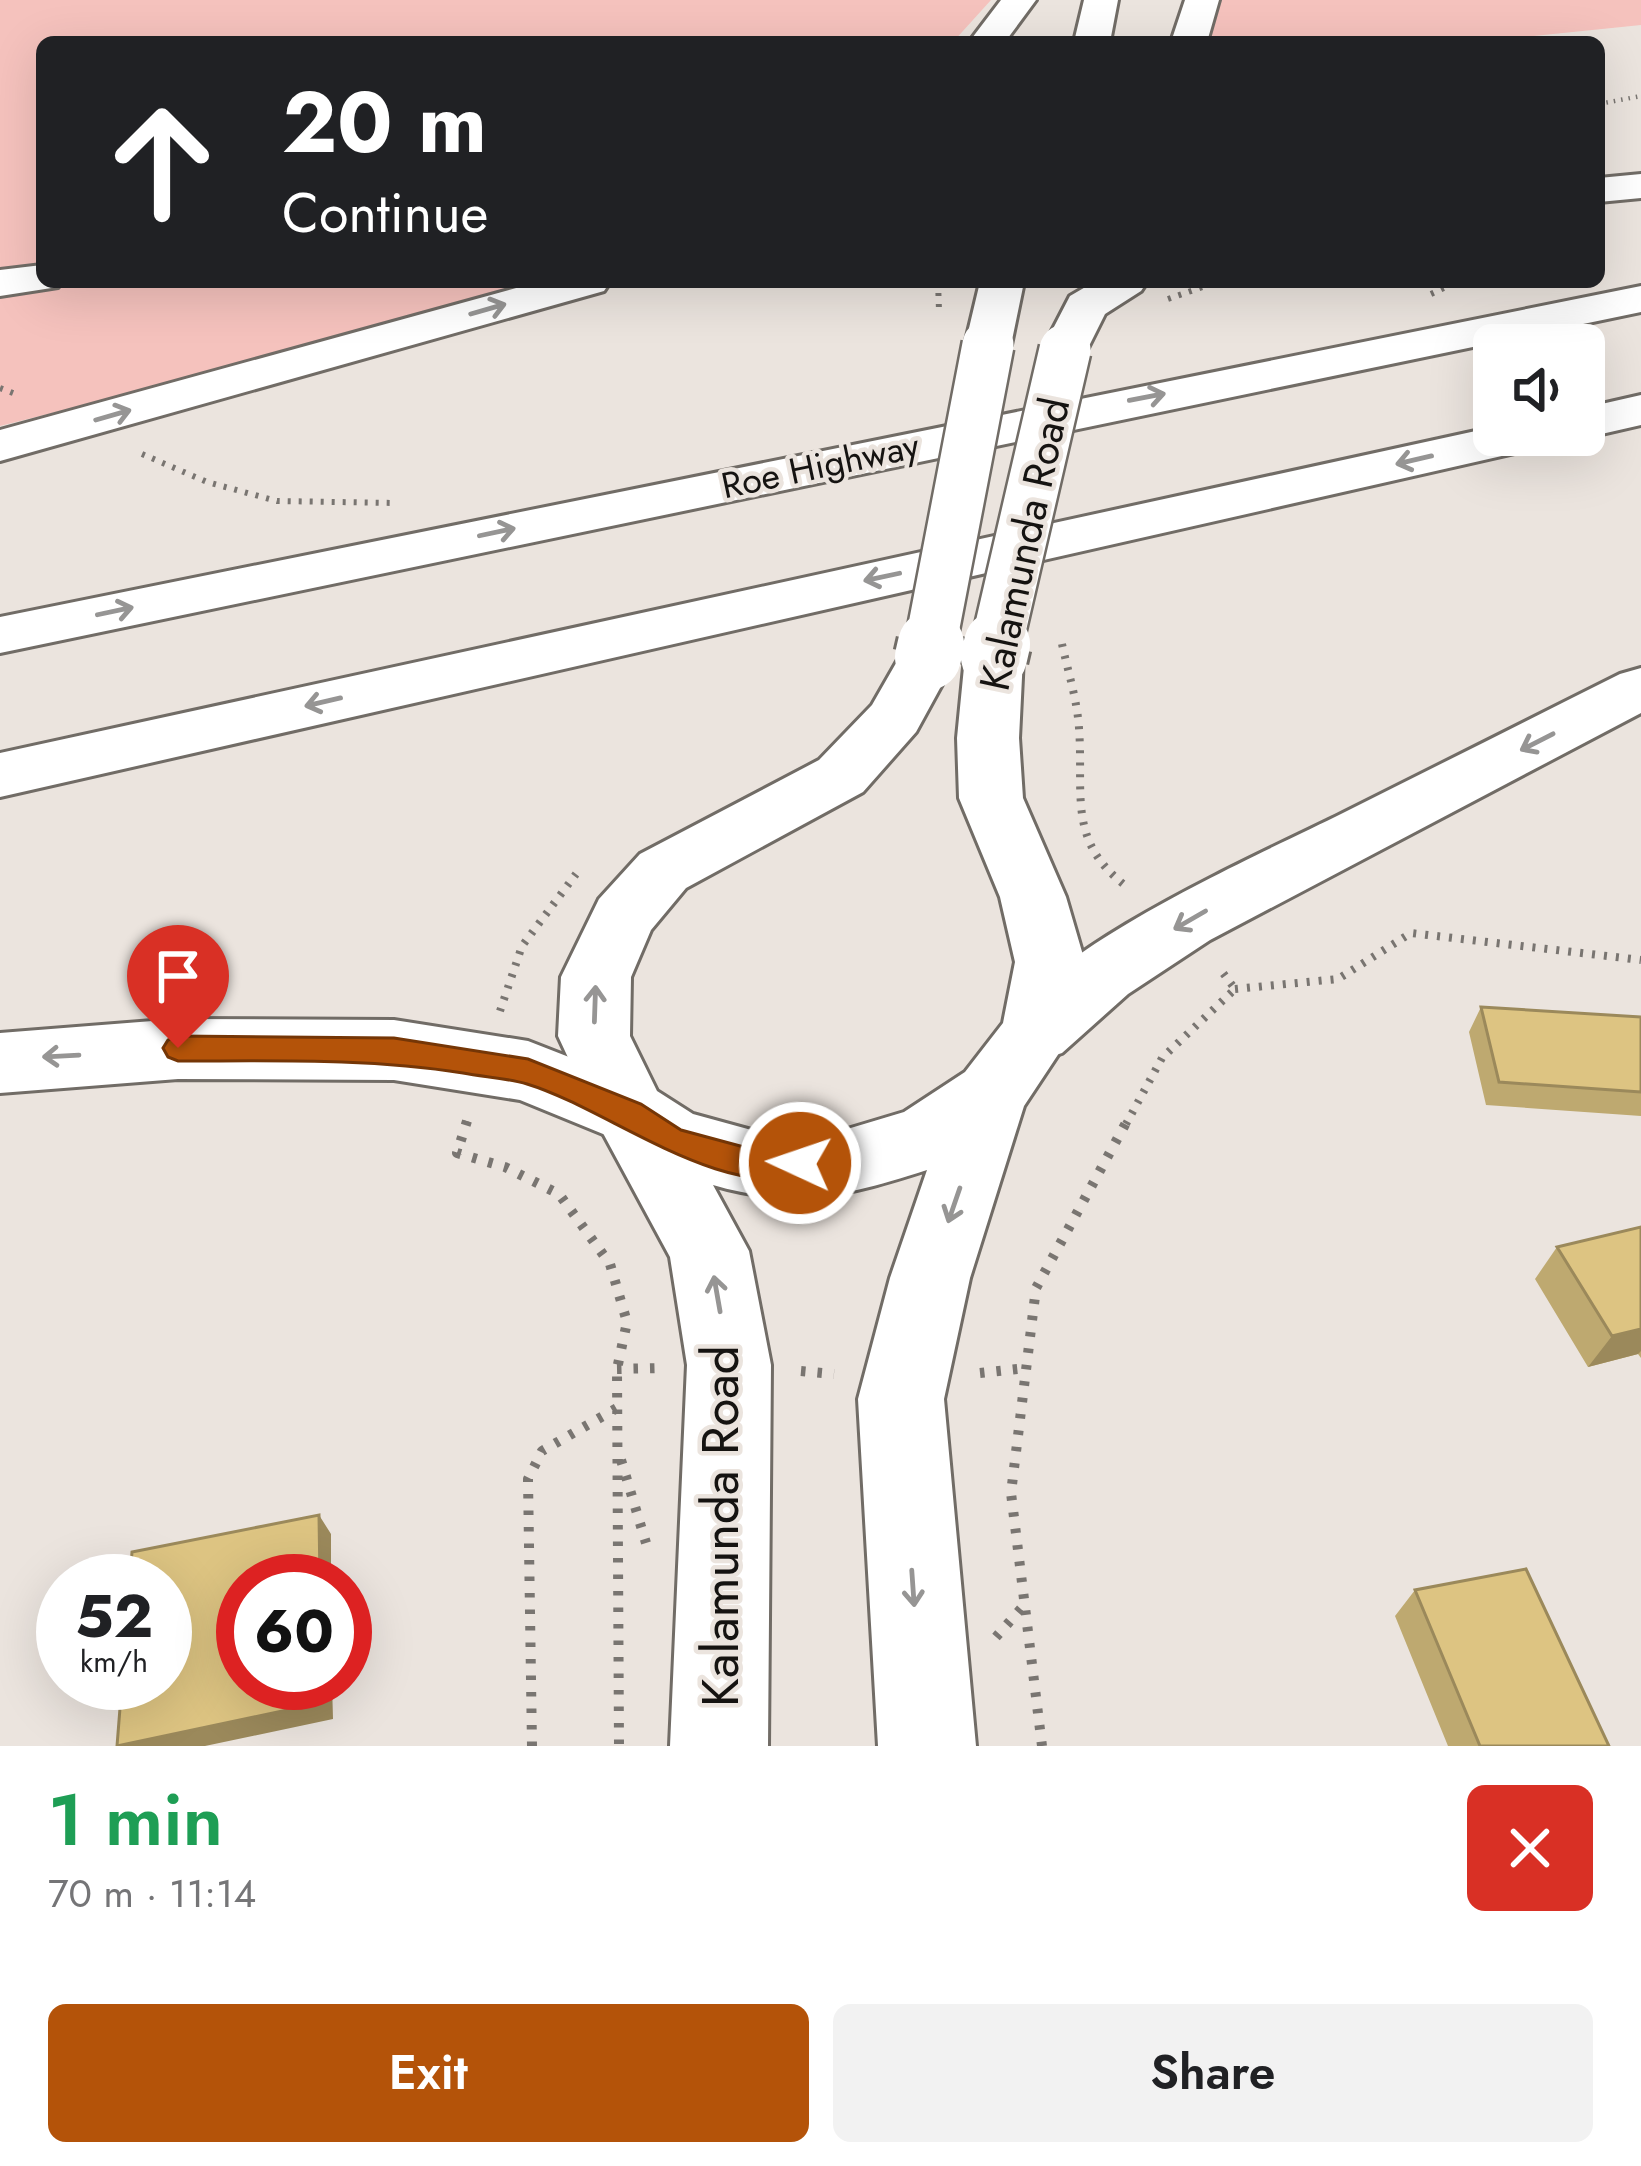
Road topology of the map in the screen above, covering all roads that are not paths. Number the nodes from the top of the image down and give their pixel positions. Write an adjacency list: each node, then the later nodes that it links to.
1 (1019, 0): 4 (main road)
2 (1101, 0): 5 (main road)
3 (1202, 0): 6 (main road)
4 (992, 36)
5 (1094, 36)
6 (1191, 36)
7 (1641, 186): 8 (main road)
8 (1605, 189)
9 (36, 279): 10 (main road)
10 (0, 284)
11 (566, 288): 17 (main road, one-way to 11)
12 (1001, 288): 24 (main road, Kalamunda Road, one-way to 12, bridge)
13 (1114, 288): 23 (main road, Kalamunda Road, bridge)
14 (1641, 299): 19 (main road, Roe Highway, one-way to 14)
15 (1641, 410): 16 (main road)
16 (1605, 418)
17 (0, 446)
18 (1473, 447): 21 (main road, one-way to 21)
19 (0, 635)
20 (1641, 688): 23 (main road, one-way to 23)
21 (0, 775)
22 (0, 1063): 24 (main road, one-way to 22)
23 (1014, 1063): 24 (main road); 26 (main road, Kalamunda Road, one-way to 26)
24 (630, 1113): 25 (main road, Kalamunda Road, one-way to 24)
25 (719, 1746)
26 (927, 1746)

